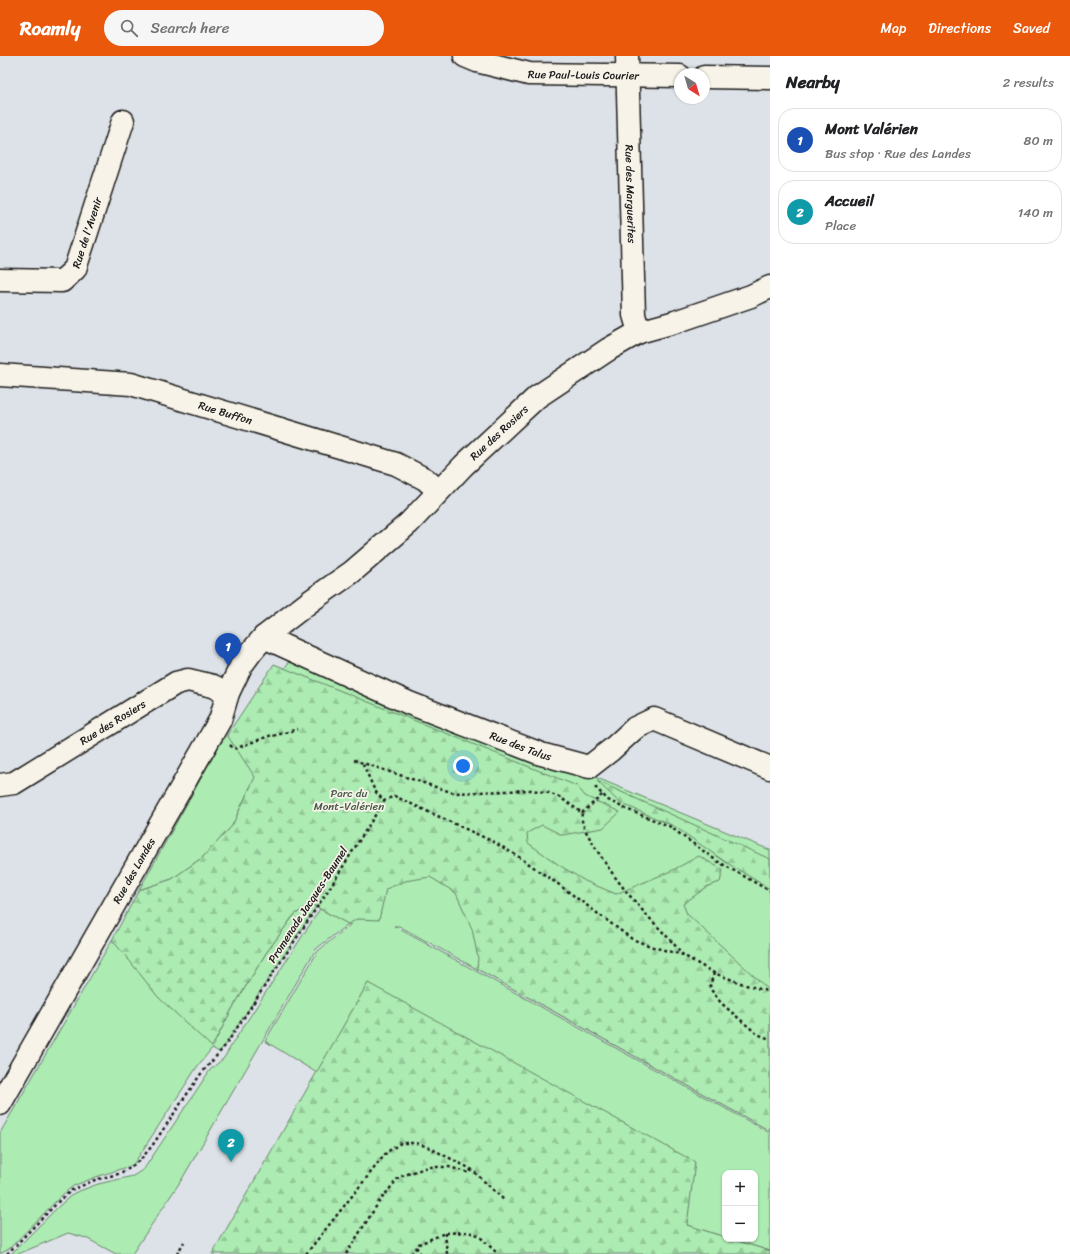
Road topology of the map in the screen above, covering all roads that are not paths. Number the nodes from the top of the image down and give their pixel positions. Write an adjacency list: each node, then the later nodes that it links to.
1 (465, 56): 2 (street, Rue Paul-Louis Courier)
2 (627, 66): 3 (street, Rue Paul-Louis Courier); 9 (street, Rue des Marguerites)
3 (674, 75)
4 (710, 77): 5 (street)
5 (770, 78)
6 (123, 121): 7 (street, Rue de l'Avenir)
7 (0, 280)
8 (770, 288): 9 (street, Rue des Rosiers)
9 (639, 332): 11 (street, Rue des Rosiers)
10 (0, 375): 11 (street, Rue Buffon)
11 (439, 491): 12 (street, Rue des Rosiers)
12 (264, 637): 13 (street, Rue des Landes); 14 (street, Rue des Talus)
13 (228, 693): 15 (street, Rue des Rosiers); 16 (street, Rue des Landes)
14 (770, 768)
15 (0, 785)
16 (0, 1104)

